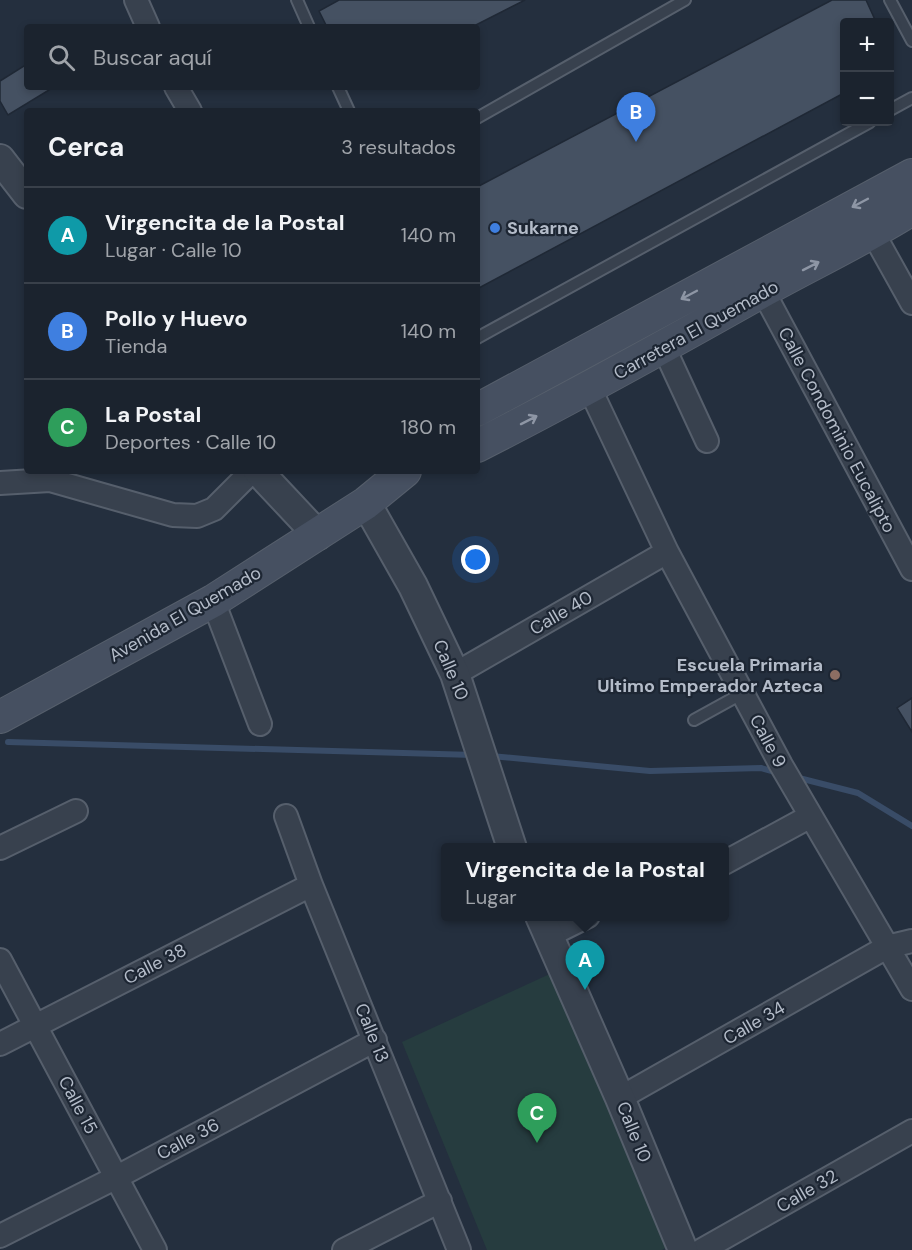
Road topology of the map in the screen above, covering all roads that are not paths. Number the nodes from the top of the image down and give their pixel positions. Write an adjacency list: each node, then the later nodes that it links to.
1 (136, 0): 5 (street)
2 (297, 0): 6 (lane)
3 (685, 0): 14 (lane)
4 (890, 0): 7 (lane)
5 (147, 24)
6 (308, 24)
7 (912, 41)
8 (178, 90): 11 (street)
9 (339, 90): 12 (lane)
10 (912, 98): 13 (lane)
11 (188, 108)
12 (348, 108)
13 (894, 108)
14 (480, 116)
15 (863, 126): 23 (lane)
16 (0, 159): 18 (street)
17 (912, 175): 26 (main road, Carretera El Quemado, one-way to 26)
18 (24, 190)
19 (912, 208): 20 (main road, Carretera El Quemado)
20 (873, 233): 21 (main road, Carretera El Quemado, one-way to 20); 22 (street)
21 (763, 291): 24 (main road, Carretera El Quemado); 36 (street, Calle Condominio Eucalipto)
22 (912, 303)
23 (480, 336)
24 (664, 348): 25 (main road, Carretera El Quemado); 27 (street)
25 (590, 389): 28 (main road, Carretera El Quemado, one-way to 25); 35 (street, Calle 9)
26 (480, 408)
27 (707, 441)
28 (480, 444)
29 (249, 474): 32 (street)
30 (261, 474): 34 (street)
31 (405, 474): 33 (main road)
32 (0, 483)
33 (366, 503): 34 (main road, Avenida El Quemado); 38 (street, Calle 10)
34 (318, 535): 37 (main road, Avenida El Quemado)
35 (667, 552): 38 (street, Calle 40); 39 (street, Calle 9)
36 (912, 569)
37 (213, 601): 40 (main road, Avenida El Quemado); 42 (street)
38 (455, 674): 46 (street, Calle 10)
39 (743, 693): 41 (lane); 44 (street, Calle 9)
40 (0, 717)
41 (694, 720)
42 (260, 724)
43 (76, 811): 47 (street)
44 (807, 813): 48 (street); 53 (street, Calle 9)
45 (286, 816): 49 (street, Calle 13)
46 (510, 843)
47 (0, 848)
48 (729, 860)
49 (311, 885): 56 (street, Calle 38); 57 (street, Calle 13)
50 (566, 921): 51 (street)
51 (544, 926): 59 (street, Calle 10)
52 (912, 942): 53 (street)
53 (887, 947): 55 (street, Calle 9); 59 (street, Calle 34)
54 (0, 960): 56 (street, Calle 15)
55 (912, 988)
56 (36, 1025): 58 (street, Calle 38); 61 (street, Calle 15)
57 (375, 1040): 61 (street, Calle 36); 62 (street, Calle 13)
58 (0, 1044)
59 (620, 1098): 67 (street, Calle 10)
60 (912, 1131): 68 (street, Calle 32)
61 (117, 1178): 63 (street, Calle 36); 64 (street, Calle 15)
62 (440, 1201): 65 (street); 66 (street, Calle 13)
63 (0, 1236)
64 (155, 1250)
65 (344, 1250)
66 (459, 1250)
67 (683, 1250)
68 (702, 1250)

